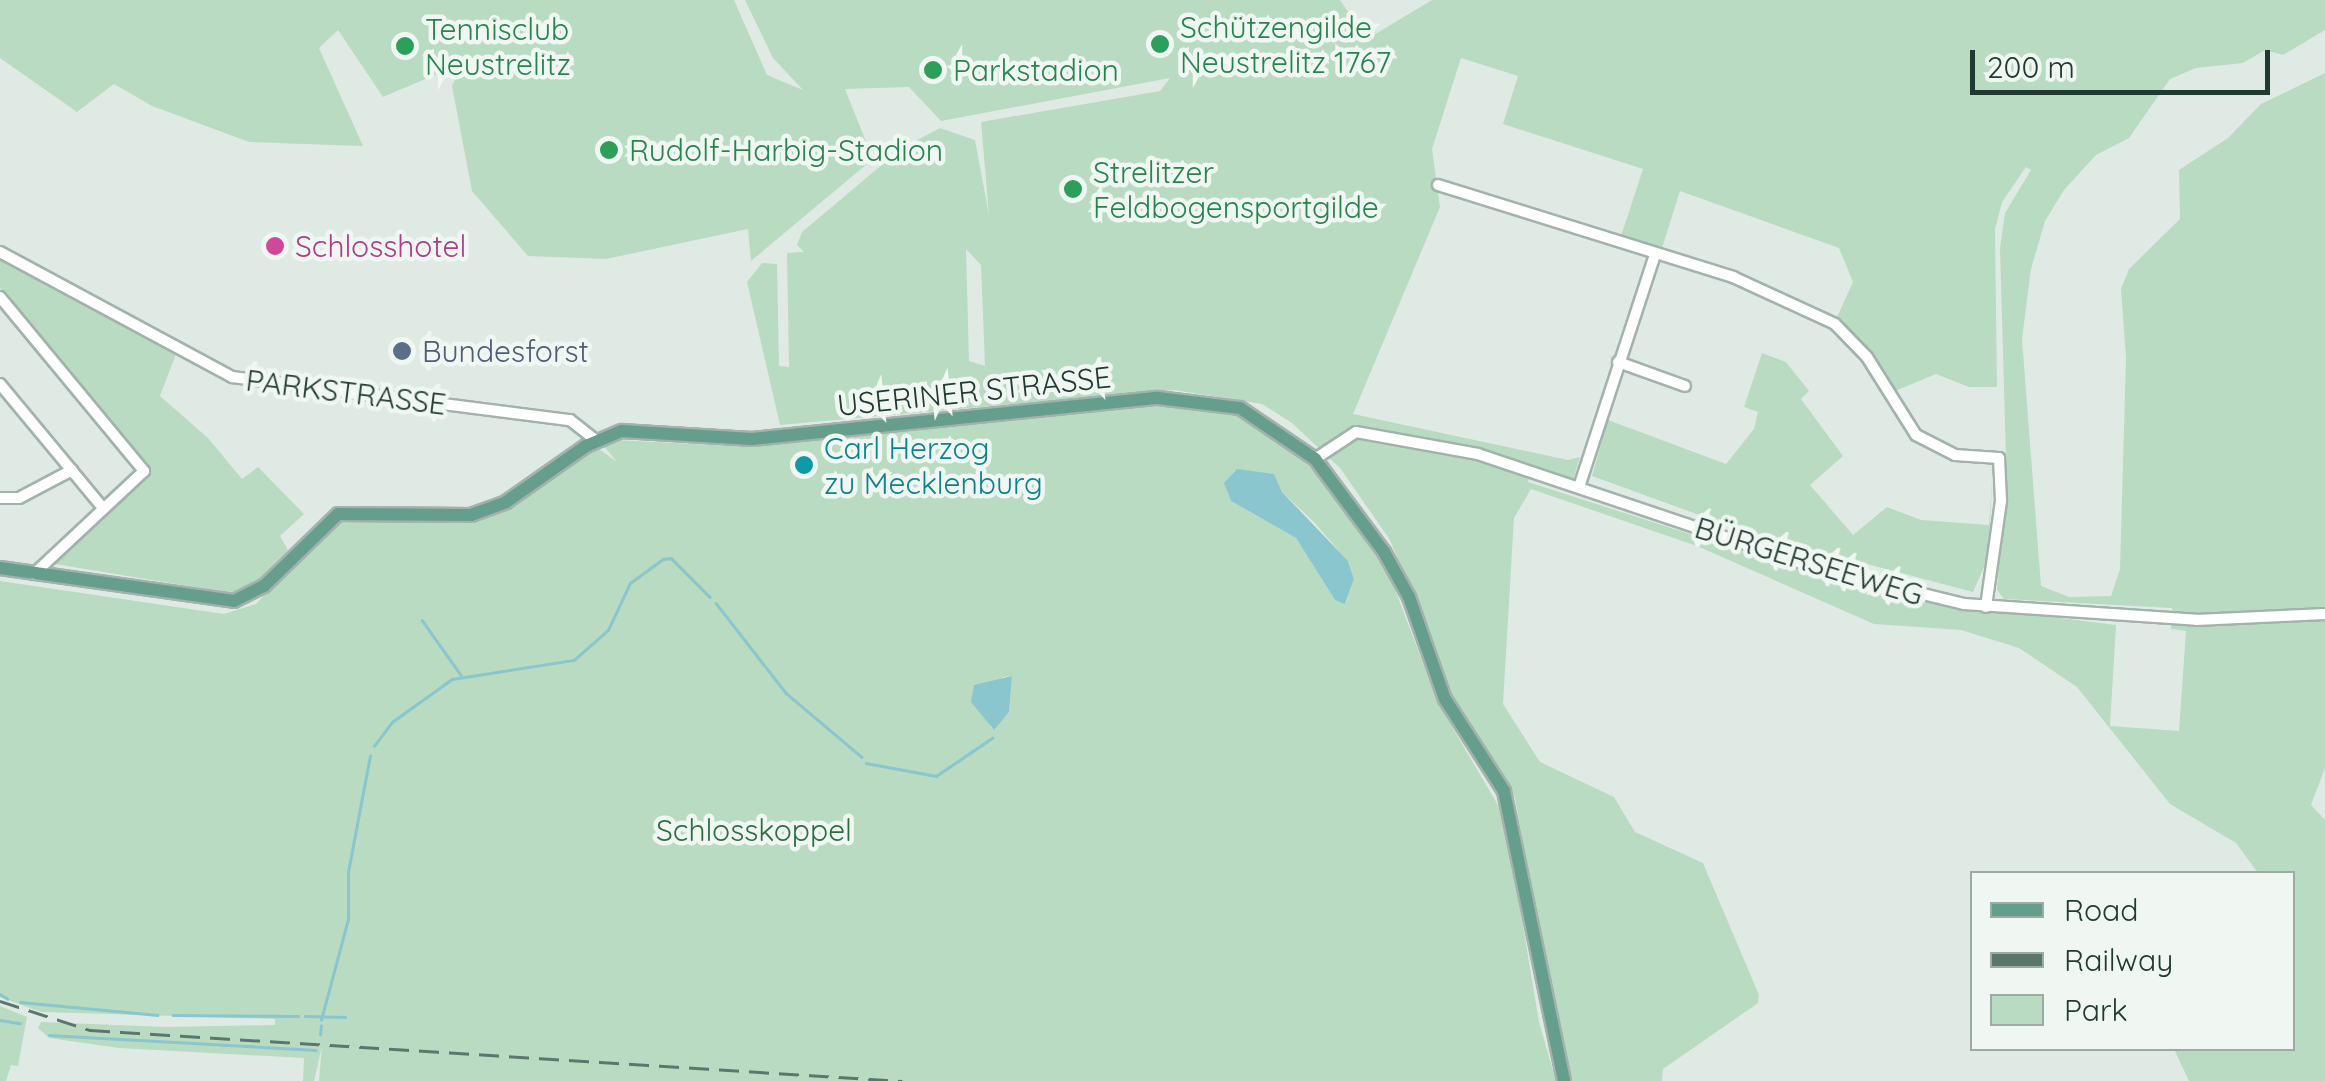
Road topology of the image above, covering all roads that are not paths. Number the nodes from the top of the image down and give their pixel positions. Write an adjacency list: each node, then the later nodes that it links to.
1 (1438, 185): 3 (street)
2 (0, 252): 8 (street, PARKSTRASSE)
3 (1656, 254): 5 (street); 16 (street)
4 (0, 297): 13 (street)
5 (1618, 362): 6 (street); 11 (street)
6 (1685, 386)
7 (1, 388): 10 (street)
8 (596, 440): 9 (main road, USERINER STRASSE); 15 (main road, USERINER STRASSE)
9 (1315, 459): 11 (street, BÜRGERSEEWEG); 18 (main road, USERINER STRASSE)
10 (72, 470): 12 (street); 13 (street)
11 (1580, 484): 16 (street, BÜRGERSEEWEG)
12 (0, 498)
13 (103, 508): 15 (street)
14 (0, 568): 15 (main road, USERINER STRASSE)
15 (34, 574)
16 (1986, 607): 17 (street, BÜRGERSEEWEG)
17 (2325, 614)
18 (1564, 1081)

